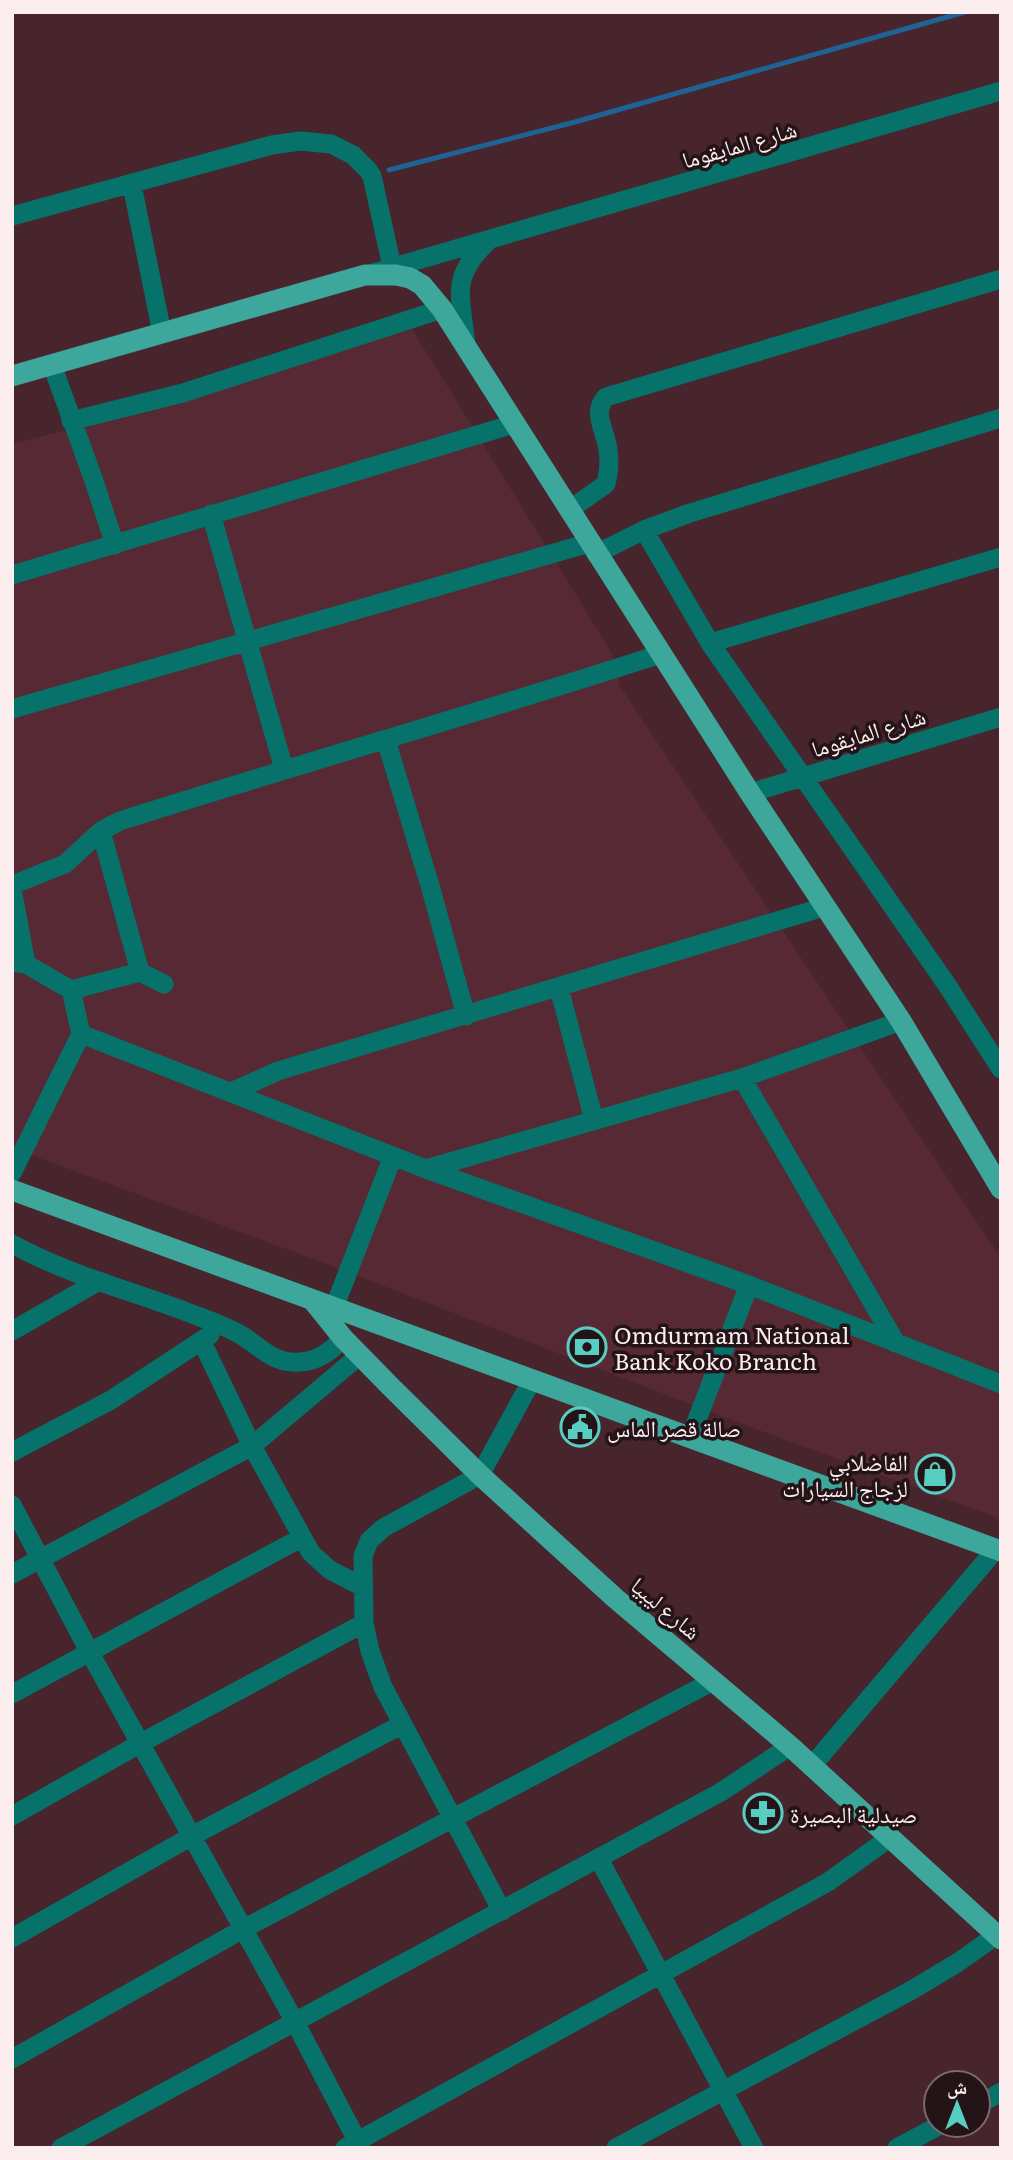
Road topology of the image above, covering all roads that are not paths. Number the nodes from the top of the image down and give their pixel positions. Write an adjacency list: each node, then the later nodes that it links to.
1 (1001, 92): 4 (street, شارع المايقوما)
2 (132, 185): 3 (street); 5 (street); 9 (street)
3 (12, 216)
4 (489, 239): 5 (street, شارع المايقوما); 10 (street)
5 (392, 267): 6 (street, شارع المايقوما)
6 (365, 275): 8 (main road); 9 (main road)
7 (1001, 279): 16 (street)
8 (442, 309): 10 (main road); 14 (street)
9 (162, 333): 11 (main road)
10 (466, 345): 15 (main road)
11 (52, 365): 12 (main road); 14 (street)
12 (12, 376)
13 (1001, 418): 18 (street)
14 (71, 421): 19 (street)
15 (514, 424): 16 (main road); 17 (street)
16 (569, 510): 20 (main road)
17 (211, 514): 19 (street); 23 (street)
18 (644, 530): 20 (street); 24 (street)
19 (115, 545): 22 (street)
20 (593, 548): 23 (street); 25 (main road)
21 (1001, 557): 24 (street)
22 (12, 575)
23 (249, 641): 26 (street); 29 (street)
24 (710, 643): 30 (street)
25 (661, 654): 28 (street); 31 (main road)
26 (12, 709)
27 (1001, 717): 30 (street, شارع المايقوما)
28 (386, 740): 29 (street); 40 (street)
29 (284, 769): 32 (street)
30 (802, 777): 31 (street, شارع المايقوما); 43 (street)
31 (750, 793): 34 (main road)
32 (101, 831): 33 (street); 36 (street)
33 (12, 887): 35 (street)
34 (824, 907): 38 (street); 41 (main road)
35 (19, 963): 39 (street)
36 (140, 972): 37 (street); 39 (street)
37 (164, 984)
38 (559, 988): 40 (street); 46 (street)
39 (71, 990): 42 (street)
40 (466, 1016): 45 (street)
41 (901, 1021): 44 (street); 51 (main road)
42 (81, 1034): 45 (street); 49 (street)
43 (1001, 1069)
44 (742, 1077): 46 (street); 61 (street)
45 (231, 1092): 47 (street)
46 (594, 1120): 48 (street)
47 (393, 1156): 48 (street); 56 (street)
48 (426, 1169): 54 (street)
49 (12, 1173)
50 (12, 1189): 55 (main road)
51 (1001, 1189)
52 (12, 1244): 53 (street)
53 (99, 1281): 57 (street); 58 (street)
54 (750, 1285): 61 (street); 65 (street)
55 (313, 1301): 56 (main road); 59 (main road, شارع ليبيا)
56 (334, 1308): 63 (main road)
57 (221, 1325): 59 (street); 60 (street)
58 (12, 1331)
59 (344, 1338): 62 (main road, شارع ليبيا)
60 (202, 1342): 66 (street); 67 (street)
61 (896, 1343): 64 (street)
62 (360, 1355): 66 (street); 68 (main road, شارع ليبيا)
63 (532, 1380): 65 (main road); 68 (street)
64 (1001, 1384)
65 (690, 1438): 71 (main road)
66 (252, 1446): 70 (street); 72 (street)
67 (12, 1452)
68 (480, 1475): 74 (street); 77 (main road, شارع ليبيا)
69 (12, 1505): 72 (street)
70 (301, 1538): 74 (street); 76 (street)
71 (998, 1550): 82 (street)
72 (40, 1558): 73 (street); 76 (street)
73 (12, 1574)
74 (363, 1587): 75 (street)
75 (364, 1623): 79 (street); 80 (street)
76 (90, 1653): 78 (street); 80 (street)
77 (713, 1681): 81 (main road, شارع ليبيا); 84 (street)
78 (12, 1694)
79 (401, 1724): 84 (street); 85 (street)
80 (141, 1743): 83 (street); 85 (street)
81 (790, 1746): 82 (main road, شارع ليبيا); 87 (street)
82 (811, 1767): 86 (main road, شارع ليبيا)
83 (12, 1816)
84 (452, 1818): 88 (street); 89 (street)
85 (192, 1836): 89 (street); 91 (street)
86 (888, 1839): 90 (main road, شارع ليبيا); 92 (street)
87 (599, 1859): 88 (street); 92 (street)
88 (502, 1912): 93 (street)
89 (243, 1929): 93 (street); 94 (street)
90 (999, 1937): 95 (street)
91 (12, 1938)
92 (659, 1973): 95 (street); 97 (street)
93 (295, 2022): 97 (street); 98 (street)
94 (12, 2059)
95 (723, 2091): 99 (street); 100 (street)
96 (922, 2135): 101 (street)
97 (355, 2146)
98 (61, 2148)
99 (616, 2148)
100 (754, 2148)
101 (897, 2148)

